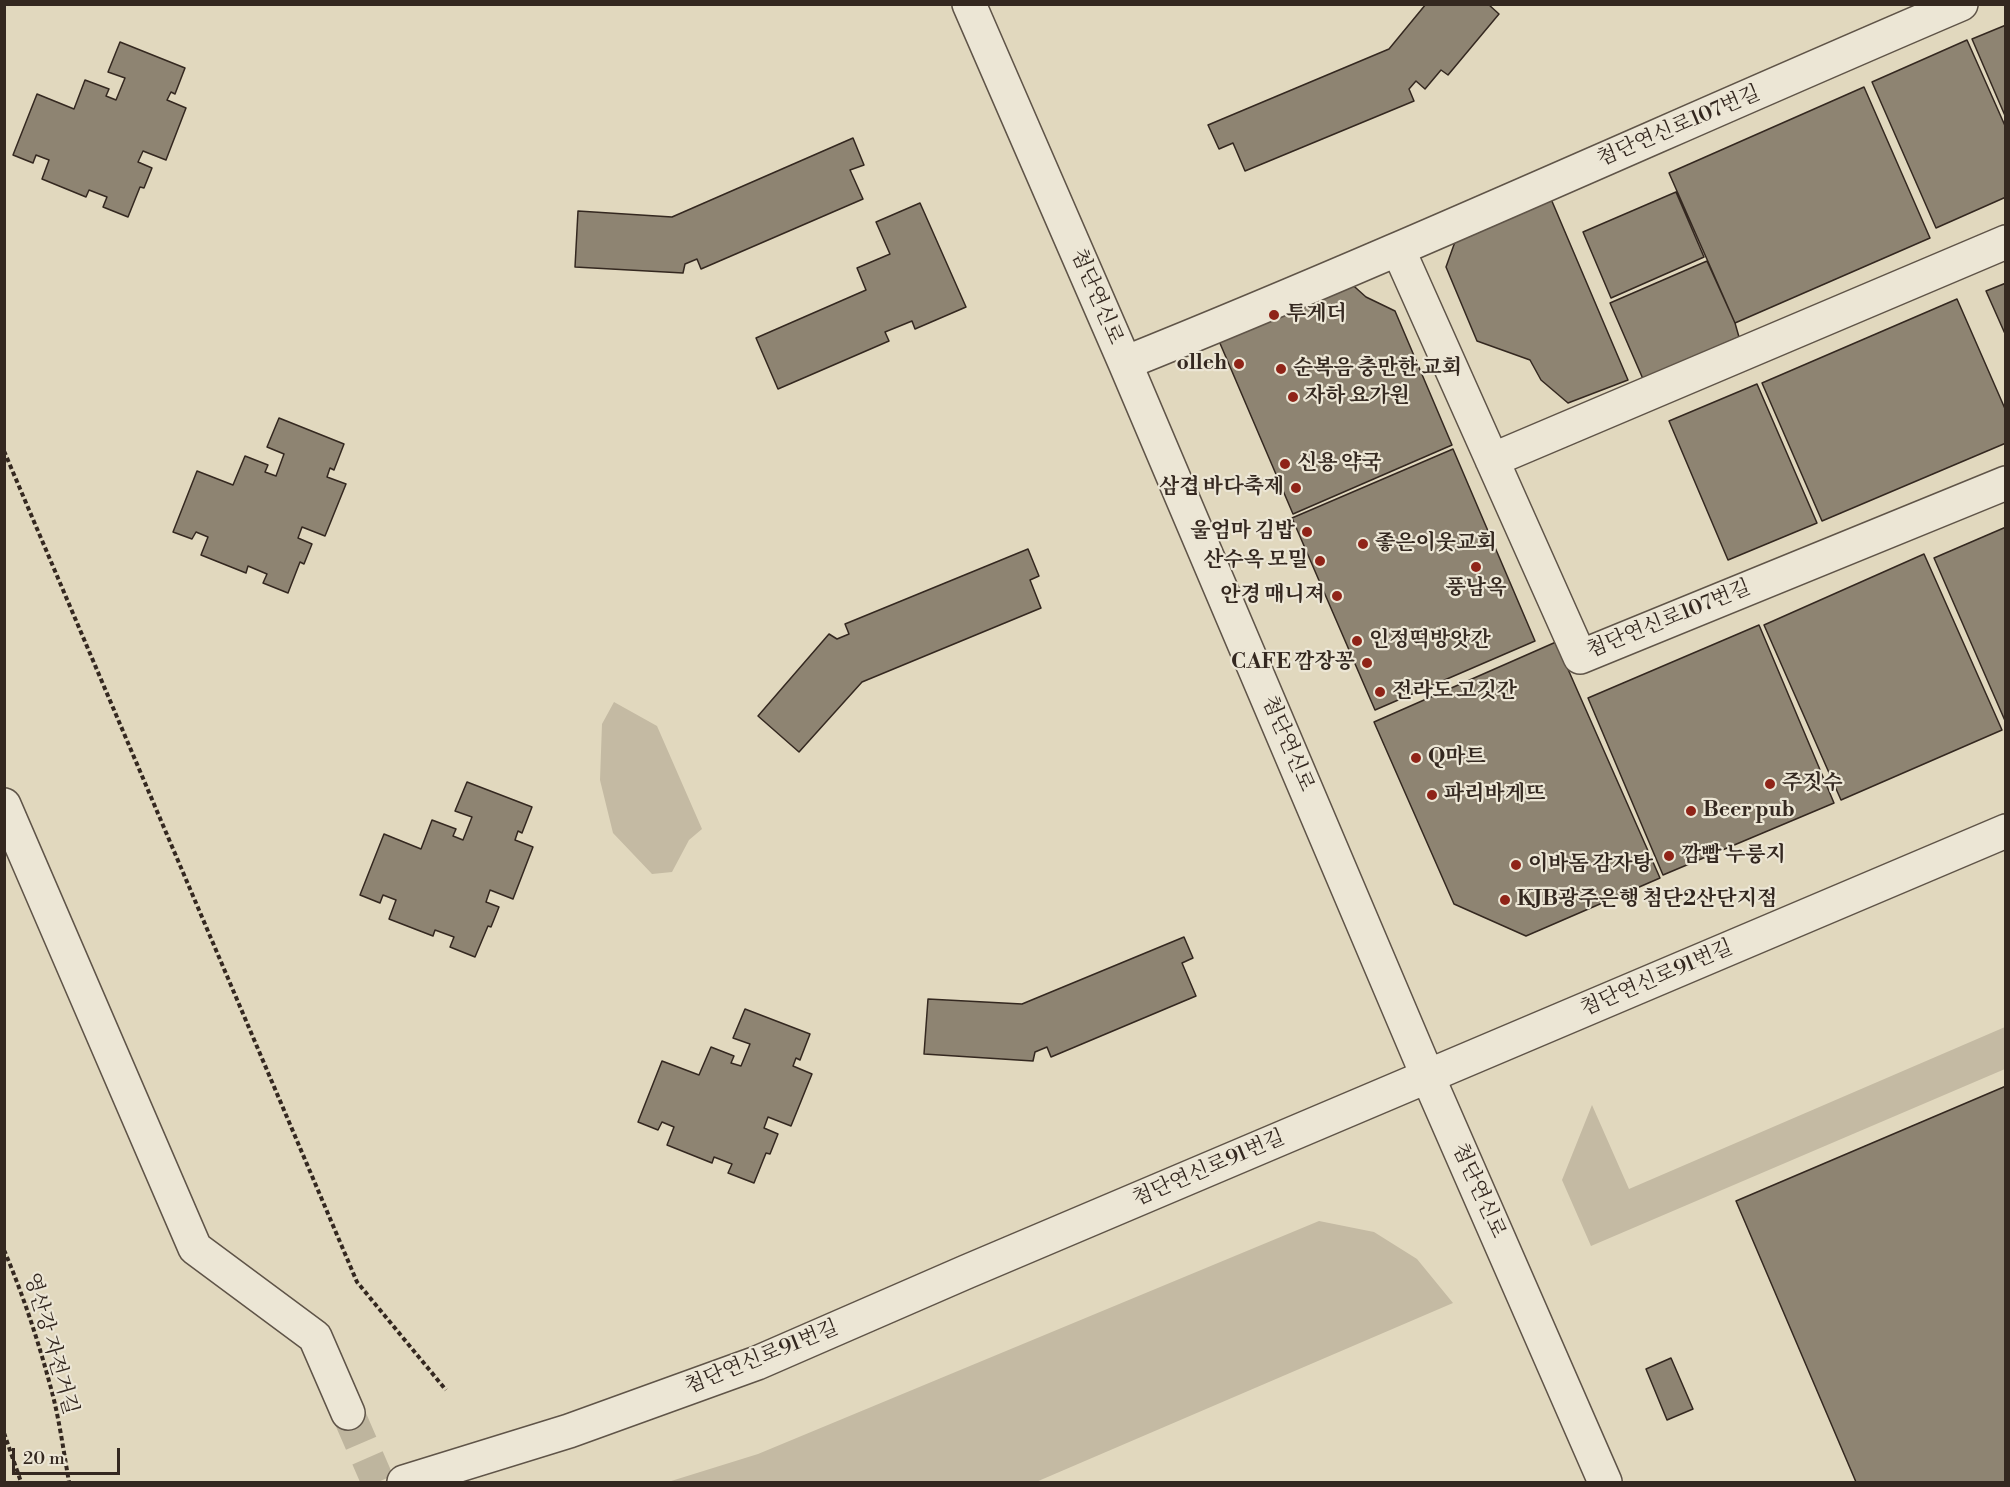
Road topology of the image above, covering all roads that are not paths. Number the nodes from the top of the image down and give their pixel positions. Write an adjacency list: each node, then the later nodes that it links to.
1 (969, 4): 5 (street, 첨단연신로)
2 (1961, 4): 4 (street, 첨단연신로107번길)
3 (2006, 242): 6 (street)
4 (1398, 249): 5 (street, 첨단연신로107번길); 6 (street, 첨단연신로107번길)
5 (1125, 363): 10 (street, 첨단연신로)
6 (1492, 460): 7 (street, 첨단연신로107번길)
7 (2006, 483)
8 (4, 805): 11 (street)
9 (2006, 831): 10 (street, 첨단연신로91번길)
10 (1428, 1077): 12 (street, 첨단연신로91번길); 13 (street, 첨단연신로)
11 (348, 1413)
12 (404, 1482)
13 (1605, 1482)

